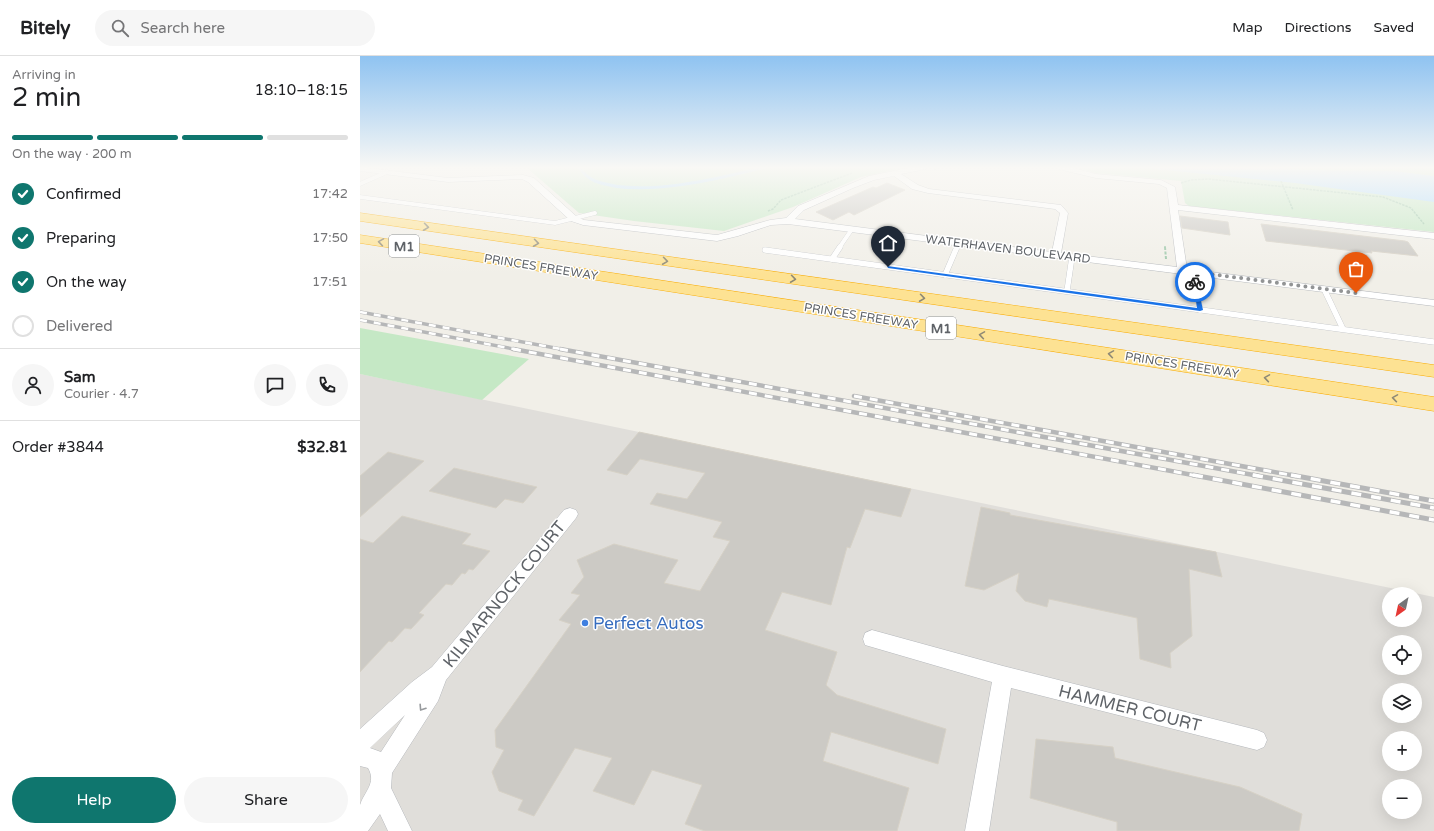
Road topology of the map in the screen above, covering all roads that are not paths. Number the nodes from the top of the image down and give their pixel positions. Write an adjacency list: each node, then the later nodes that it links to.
1 (404, 203): 9 (lane)
2 (556, 203): 9 (street, WATERHAVEN BOULEVARD)
3 (811, 203): 10 (street)
4 (1029, 203): 16 (street)
5 (1174, 203): 6 (street)
6 (1174, 207): 12 (street); 19 (street)
7 (595, 213): 9 (lane)
8 (360, 217): 28 (highway, PRINCES FREEWAY / M1, one-way to 28)
9 (574, 219): 10 (street, WATERHAVEN BOULEVARD)
10 (788, 221): 11 (street, WATERHAVEN BOULEVARD)
11 (852, 229): 14 (street, WATERHAVEN BOULEVARD); 18 (lane)
12 (1434, 236)
13 (360, 239): 29 (highway, PRINCES FREEWAY / M1, one-way to 13)
14 (959, 242): 16 (street, WATERHAVEN BOULEVARD); 21 (lane)
15 (764, 250): 18 (lane)
16 (1056, 255): 17 (street, WATERHAVEN BOULEVARD)
17 (1072, 257): 19 (street, WATERHAVEN BOULEVARD); 23 (lane)
18 (832, 259): 21 (lane)
19 (1182, 271): 20 (street, WATERHAVEN BOULEVARD)
20 (1194, 272): 22 (street, WATERHAVEN BOULEVARD); 25 (lane)
21 (945, 275): 23 (lane)
22 (1324, 289): 24 (street, WATERHAVEN BOULEVARD); 26 (lane)
23 (1067, 291): 25 (lane)
24 (1434, 303)
25 (1200, 310): 26 (lane)
26 (1343, 329): 27 (lane)
27 (1434, 342)
28 (1434, 371)
29 (1434, 404)
30 (570, 514): 32 (street, KILMARNOCK COURT)
31 (872, 640): 33 (street, HAMMER COURT)
32 (439, 674): 35 (street, KILMARNOCK COURT); 37 (street, KILMARNOCK COURT, one-way to 37)
33 (1004, 676): 34 (street, HAMMER COURT); 40 (street)
34 (1257, 740)
35 (360, 743)
36 (360, 755): 37 (street)
37 (381, 781): 38 (street, KILMARNOCK COURT); 39 (street)
38 (360, 823)
39 (400, 831)
40 (977, 831)

